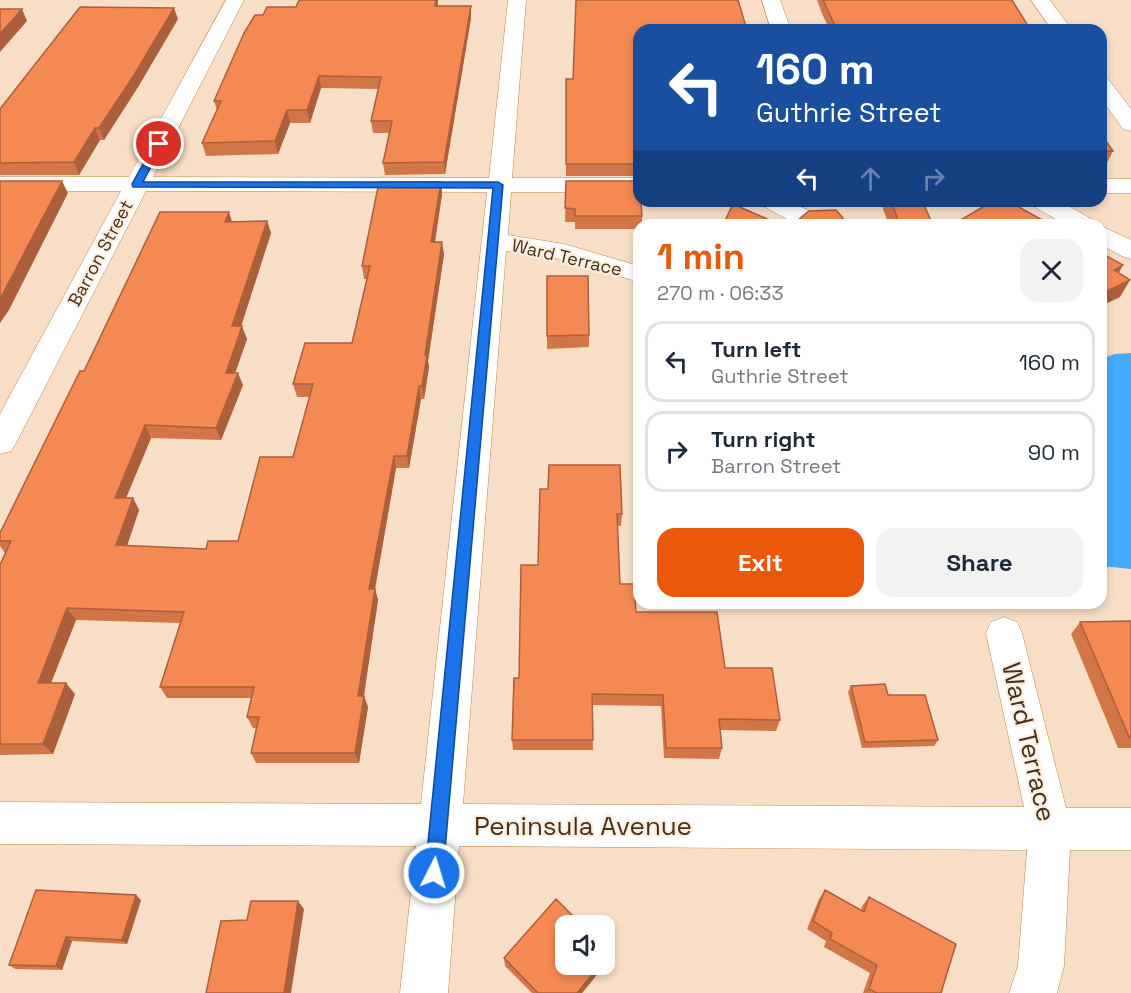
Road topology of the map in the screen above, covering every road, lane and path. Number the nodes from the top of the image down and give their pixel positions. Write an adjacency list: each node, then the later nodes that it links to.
1 (235, 0): 10 (street, Barron Street)
2 (517, 0): 11 (street)
3 (771, 0): 5 (street)
4 (1040, 0): 6 (street)
5 (779, 24)
6 (1058, 24)
7 (1107, 91): 8 (street)
8 (1131, 124)
9 (0, 184): 10 (street)
10 (137, 184): 11 (street); 23 (street, Barron Street)
11 (498, 185): 12 (street); 20 (street)
12 (633, 185)
13 (1107, 186): 14 (street)
14 (1131, 186)
15 (783, 207): 17 (street)
16 (1052, 207): 18 (street)
17 (806, 219)
18 (1074, 219)
19 (1107, 237): 21 (street)
20 (494, 241): 22 (street, Ward Terrace); 26 (street)
21 (1131, 251)
22 (633, 272)
23 (0, 442)
24 (1004, 633): 27 (street, Ward Terrace)
25 (0, 823): 26 (street, Peninsula Avenue)
26 (438, 826): 27 (street, Peninsula Avenue); 29 (street)
27 (1050, 829): 28 (street, Peninsula Avenue); 30 (street, Ward Terrace)
28 (1131, 830)
29 (424, 993)
30 (1032, 993)

